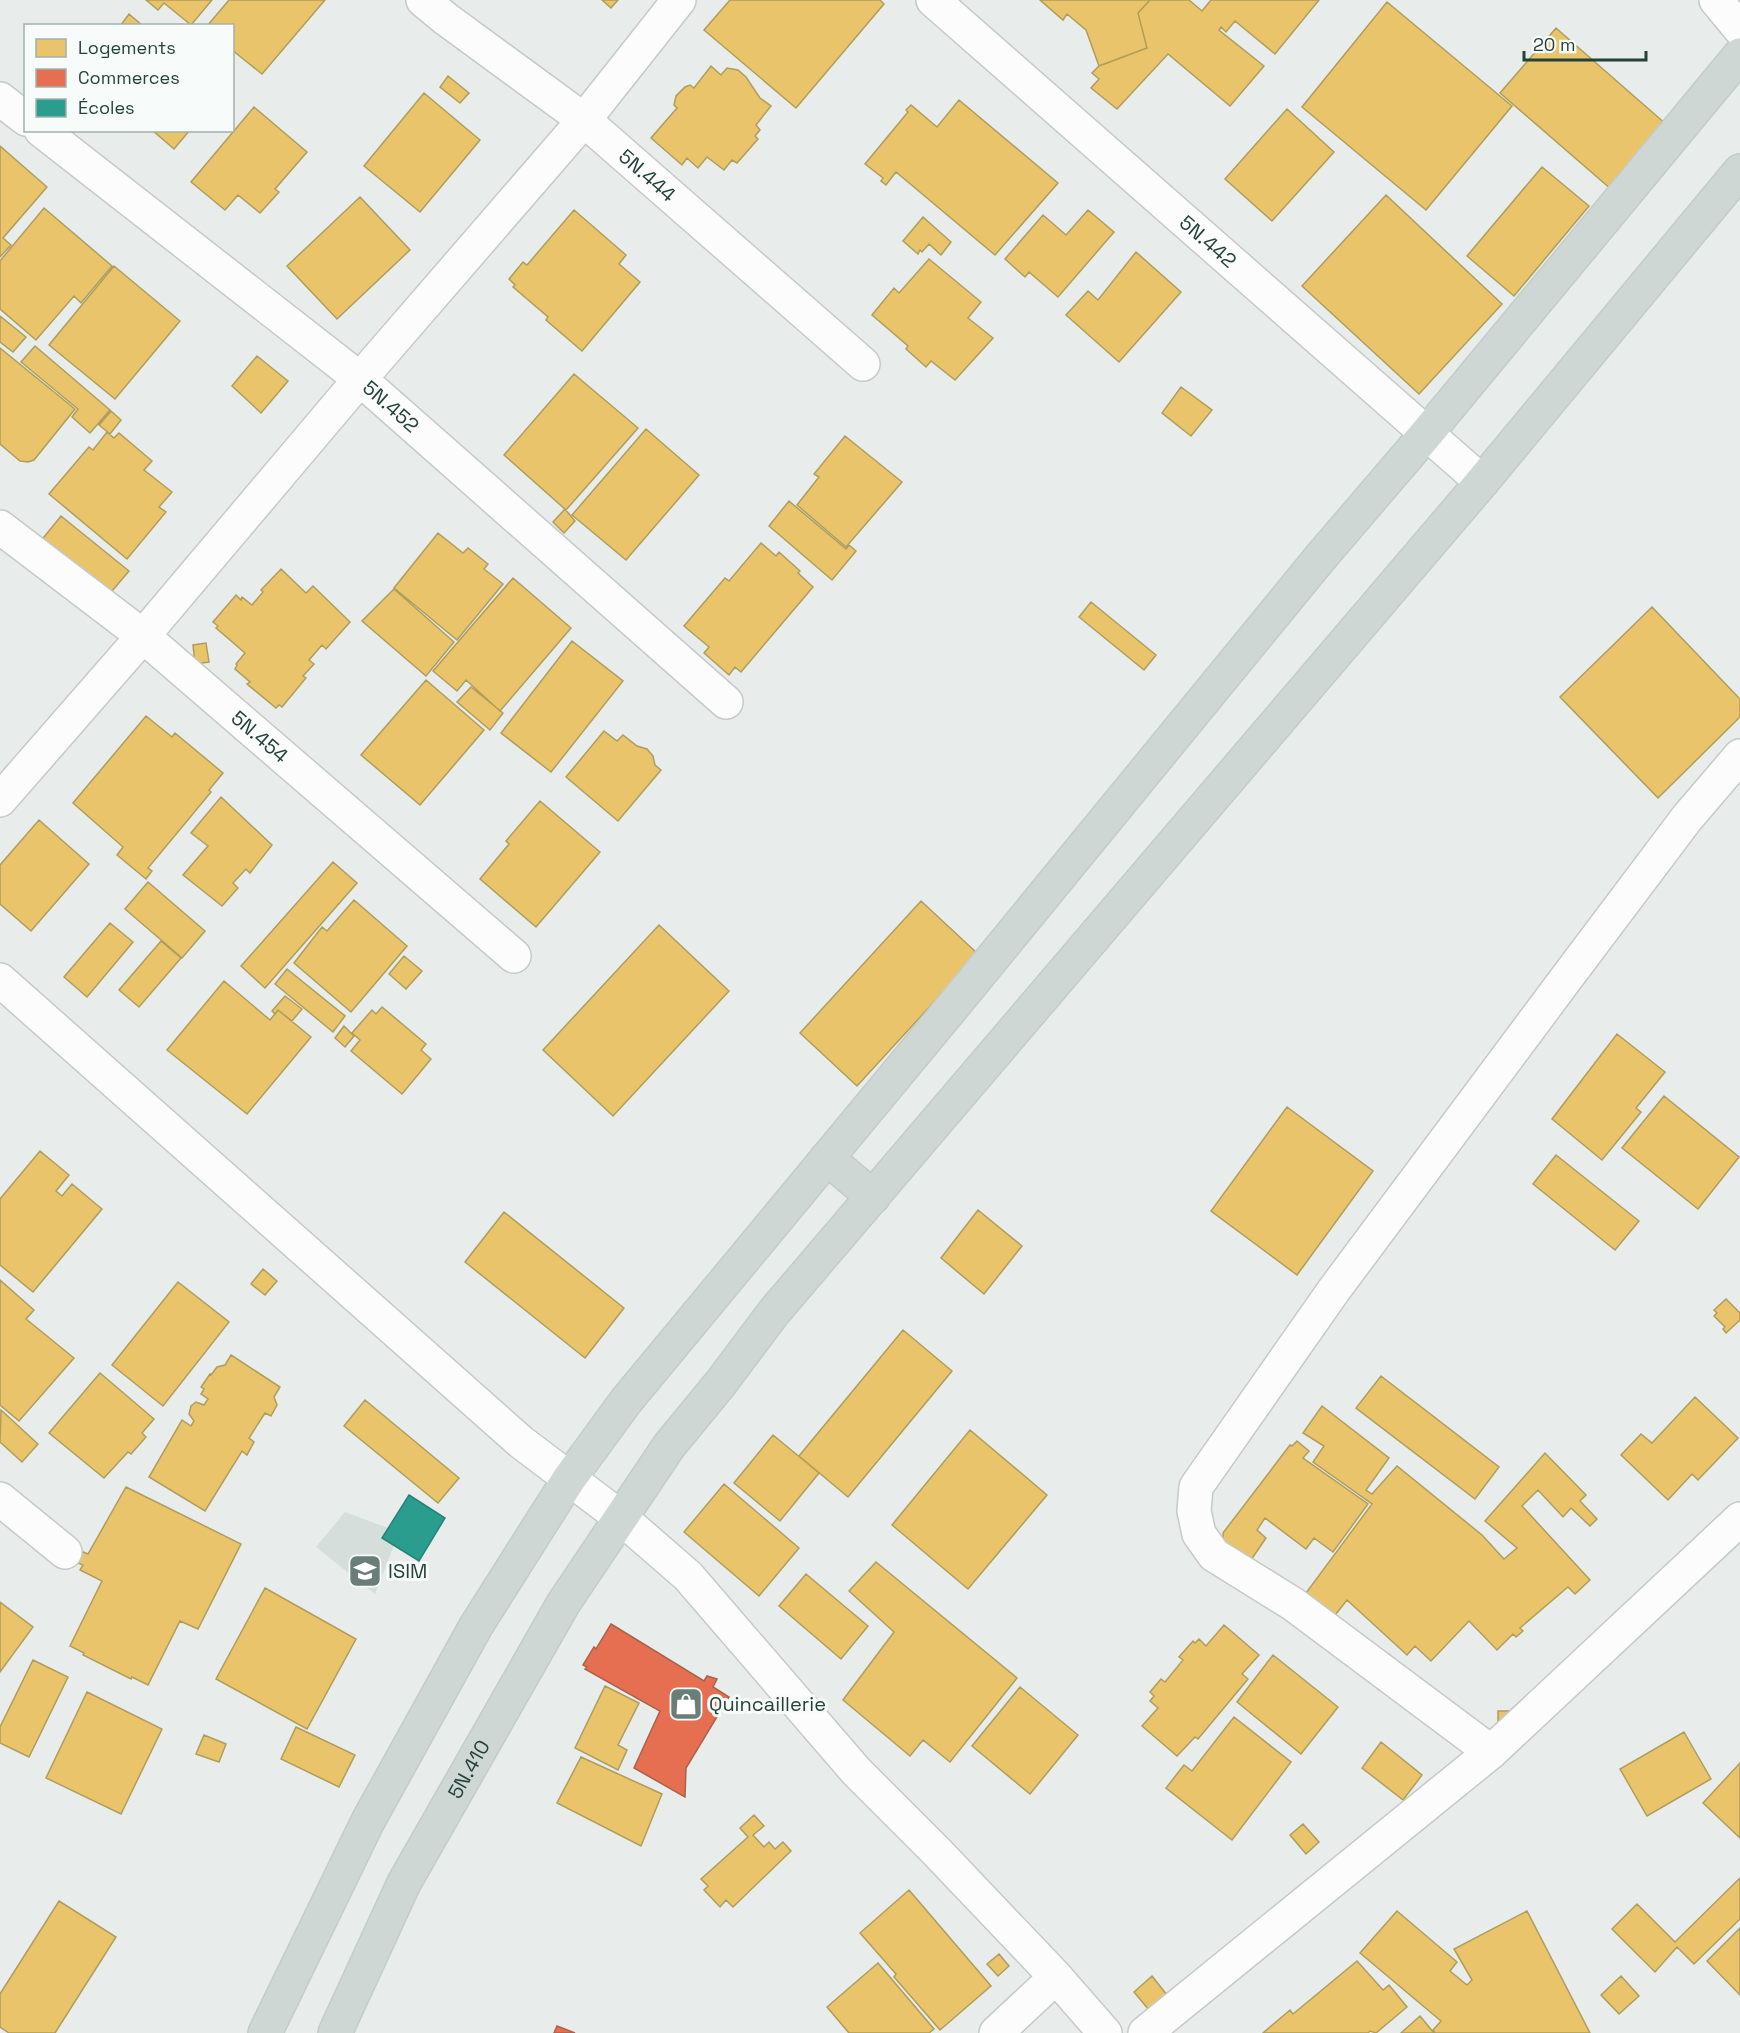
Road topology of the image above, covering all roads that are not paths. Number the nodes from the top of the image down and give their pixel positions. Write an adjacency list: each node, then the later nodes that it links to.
1 (423, 0): 9 (street, 5N.444)
2 (679, 0): 9 (street)
3 (933, 0): 14 (street, 5N.442)
4 (1716, 0): 5 (street)
5 (1740, 29)
6 (1740, 55): 14 (main road)
7 (0, 99): 8 (street)
8 (24, 117)
9 (584, 120): 12 (street, 5N.444); 13 (street)
10 (44, 132): 13 (street, 5N.452)
11 (1740, 171): 15 (main road, 5N.410)
12 (862, 364)
13 (360, 379): 17 (street); 18 (street, 5N.452)
14 (1427, 433): 15 (street, 5N.442); 23 (main road)
15 (1482, 482): 24 (main road, 5N.410)
16 (0, 527): 17 (street, 5N.454)
17 (144, 636): 20 (street); 21 (street, 5N.454)
18 (726, 702)
19 (1740, 756): 30 (street)
20 (0, 800)
21 (514, 956)
22 (0, 980): 25 (street)
23 (827, 1158): 24 (main road); 25 (main road)
24 (873, 1197): 27 (main road, 5N.410)
25 (569, 1479): 27 (street); 32 (main road)
26 (0, 1499): 29 (street)
27 (620, 1517): 31 (street); 33 (main road, 5N.410)
28 (1740, 1520): 30 (street)
29 (65, 1552)
30 (1491, 1752): 36 (street)
31 (1056, 1977): 34 (street); 35 (street)
32 (265, 2033)
33 (335, 2033)
34 (996, 2033)
35 (1105, 2033)
36 (1145, 2033)

